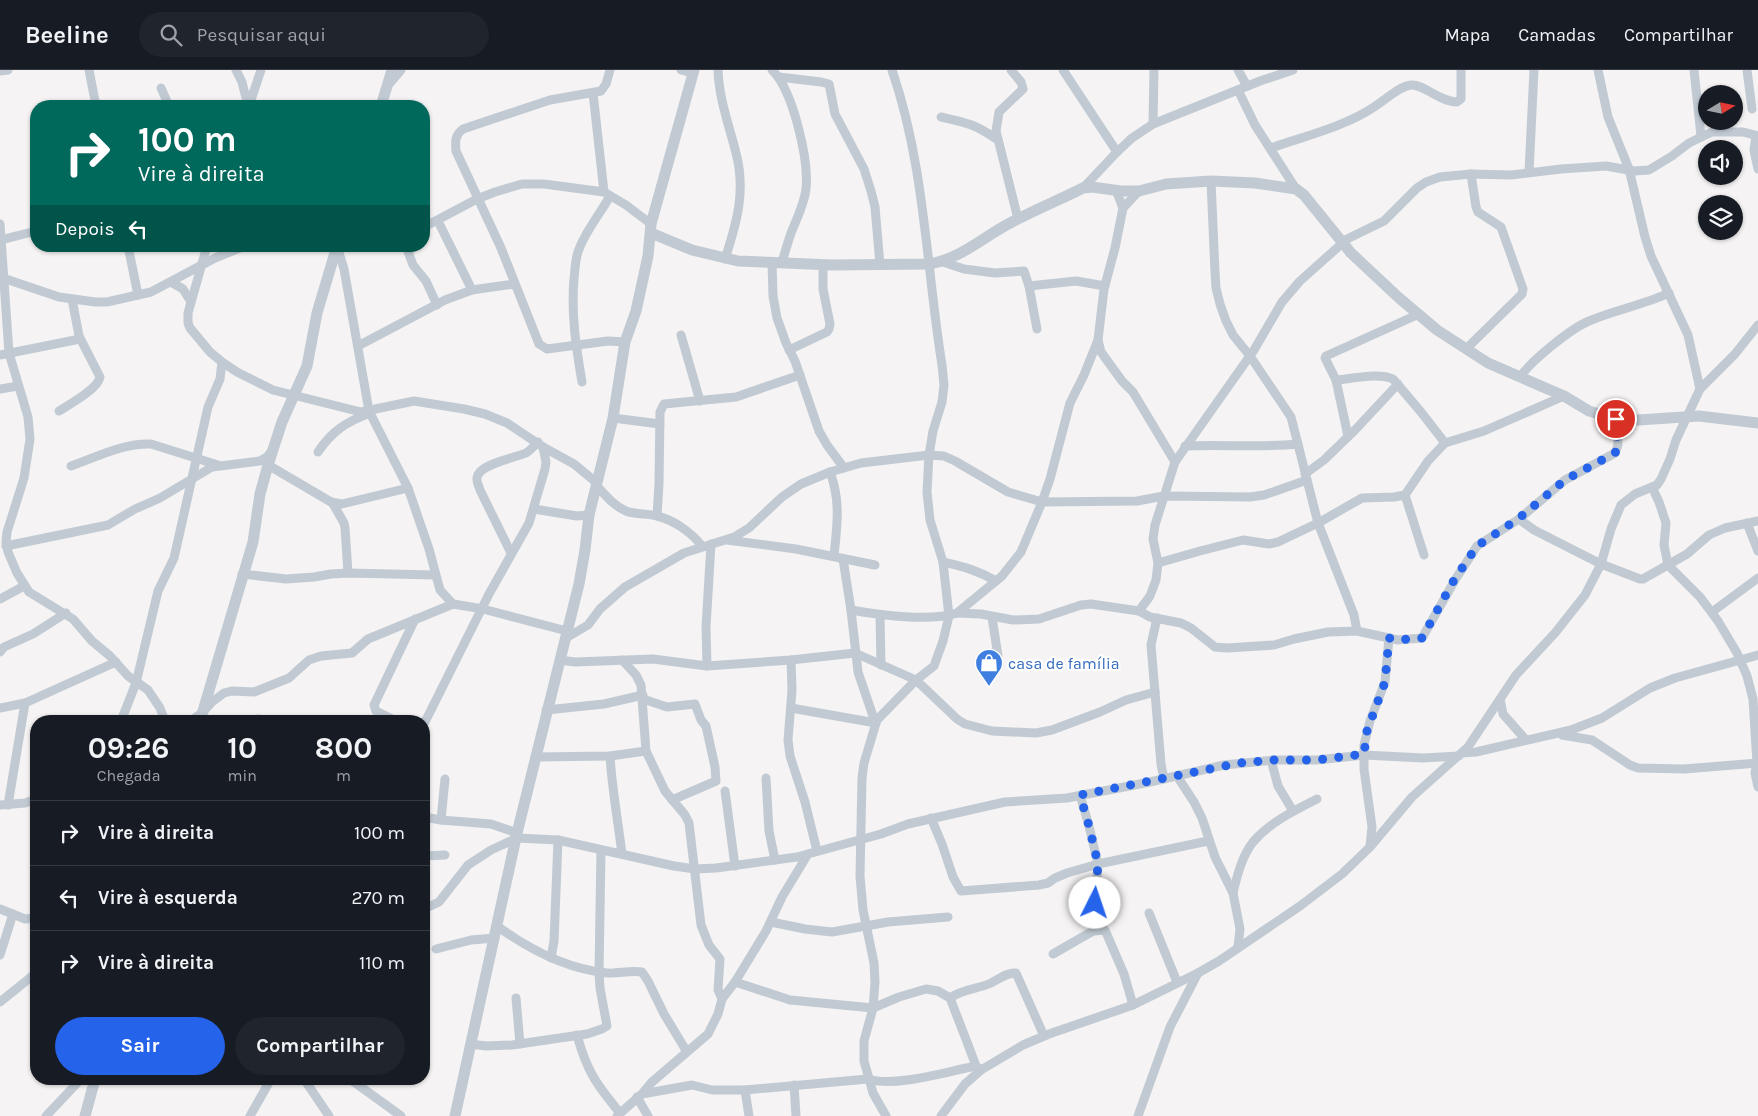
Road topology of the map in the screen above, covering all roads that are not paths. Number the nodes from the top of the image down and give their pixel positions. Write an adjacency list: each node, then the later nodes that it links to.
1 (8, 70): 21 (street)
2 (89, 70): 30 (street)
3 (236, 70): 32 (street)
4 (261, 70): 33 (street)
5 (392, 70): 25 (street)
6 (401, 70): 25 (street)
7 (610, 70): 29 (street)
8 (681, 70): 22 (street)
9 (718, 70): 69 (street)
10 (772, 70): 24 (street)
11 (892, 70): 72 (street)
12 (1010, 70): 40 (street)
13 (1063, 70): 42 (street)
14 (1238, 70): 26 (street)
15 (1292, 70): 26 (street)
16 (1461, 70): 41 (street)
17 (1534, 70): 45 (street)
18 (1598, 70): 43 (street)
19 (1694, 70): 38 (street)
20 (1747, 70): 35 (street)
21 (0, 71)
22 (694, 71): 59 (street)
23 (1153, 72): 37 (street)
24 (780, 77): 70 (street); 75 (street)
25 (389, 84): 34 (street)
26 (1247, 86): 28 (street)
27 (161, 88): 31 (street)
28 (1238, 90): 37 (street); 41 (street)
29 (593, 93): 52 (street); 53 (street)
30 (95, 100)
31 (166, 100)
32 (247, 100)
33 (251, 100)
34 (383, 100)
35 (1752, 109)
36 (941, 117): 40 (street)
37 (1154, 124): 42 (street)
38 (1701, 136): 39 (street); 43 (street)
39 (1757, 136): 44 (street)
40 (998, 140): 55 (street)
41 (1270, 148): 49 (street)
42 (1117, 152): 48 (street)
43 (1629, 169): 45 (street); 82 (street)
44 (1758, 169)
45 (1529, 172): 46 (street)
46 (1471, 174): 62 (street); 96 (street)
47 (1211, 182): 49 (street); 51 (street); 99 (street)
48 (1083, 188): 50 (street); 55 (street)
49 (1296, 189): 62 (street)
50 (1116, 190): 51 (street); 54 (street)
51 (1139, 191): 54 (street)
52 (607, 194): 53 (street); 59 (street); 94 (street)
53 (477, 199): 56 (street); 78 (street)
54 (1122, 208): 80 (street)
55 (1018, 219): 71 (street)
56 (438, 221): 58 (street); 81 (street)
57 (0, 224): 61 (street)
58 (430, 224)
59 (651, 228): 69 (street); 93 (street)
60 (30, 233): 61 (street)
61 (1, 240): 76 (street)
62 (1342, 243): 87 (street); 99 (street)
63 (129, 252): 83 (street)
64 (205, 252): 73 (street)
65 (231, 252): 73 (street)
66 (335, 252): 109 (street)
67 (339, 252): 95 (street)
68 (408, 252): 86 (street)
69 (725, 259): 70 (street)
70 (777, 262): 74 (street); 97 (street)
71 (942, 262): 72 (street); 79 (street)
72 (929, 264): 75 (street); 126 (street)
73 (202, 265): 77 (street); 85 (street)
74 (823, 265): 75 (street); 97 (street)
75 (880, 265)
76 (2, 278): 84 (street); 98 (street)
77 (171, 282): 83 (street); 85 (street)
78 (514, 284): 81 (street); 94 (street)
79 (1029, 286): 80 (street); 89 (street)
80 (1105, 286): 92 (street)
81 (472, 290): 86 (street)
82 (1670, 293): 102 (street); 108 (street)
83 (138, 296): 84 (street)
84 (72, 299): 91 (street)
85 (191, 302): 100 (street)
86 (437, 305): 95 (street)
87 (1419, 314): 96 (street); 103 (street)
88 (1758, 325): 108 (street)
89 (1037, 330)
90 (682, 335): 111 (street)
91 (80, 339): 98 (street); 112 (street)
92 (1098, 340): 128 (street); 142 (street)
93 (625, 342): 94 (street); 115 (street)
94 (575, 344): 104 (street)
95 (358, 346): 113 (street)
96 (1466, 349): 102 (street)
97 (789, 350): 101 (street)
98 (5, 354): 106 (street)
99 (1250, 356): 121 (street); 123 (street)
100 (222, 362): 109 (street); 127 (street)
101 (800, 375): 111 (street); 132 (street)
102 (1520, 377): 110 (street)
103 (1336, 380): 105 (street); 119 (street)
104 (582, 382)
105 (1398, 384): 119 (street); 120 (street)
106 (18, 386): 107 (street); 151 (street)
107 (0, 389)
108 (1700, 389): 114 (street)
109 (295, 395): 113 (street); 124 (street)
110 (1564, 396): 116 (street); 120 (street)
111 (700, 401): 118 (street)
112 (59, 411)
113 (369, 412): 122 (street); 125 (street); 138 (street)
114 (1687, 416): 116 (street); 117 (street); 137 (street)
115 (613, 418): 118 (street); 136 (street)
116 (1616, 419): 146 (street)
117 (1758, 423)
118 (660, 424): 145 (street)
119 (1348, 436): 134 (street)
120 (1445, 443): 139 (street)
121 (1298, 444): 123 (street); 134 (street)
122 (540, 445): 136 (street); 143 (street); 154 (street)
123 (1185, 446): 128 (street)
124 (275, 447): 129 (street); 130 (street)
125 (318, 452)
126 (929, 455): 132 (street); 142 (street); 159 (street)
127 (196, 458): 129 (street); 131 (street); 135 (street)
128 (1175, 462): 140 (street)
129 (218, 465): 135 (street)
130 (268, 465): 141 (street); 165 (street)
131 (71, 466)
132 (844, 468): 133 (street)
133 (830, 472): 150 (street); 156 (street)
134 (1306, 477): 140 (street); 148 (street)
135 (193, 478): 151 (street); 194 (street)
136 (597, 484): 144 (street); 145 (street)
137 (1652, 487): 161 (street); 163 (street)
138 (408, 488): 141 (street); 166 (street)
139 (1405, 495): 148 (street); 155 (street)
140 (1164, 496): 142 (street); 160 (street)
141 (332, 502): 164 (street)
142 (1042, 502): 168 (street)
143 (534, 510): 144 (street); 154 (street)
144 (589, 515): 183 (street)
145 (656, 516): 152 (street)
146 (1518, 519): 161 (street); 184 (street)
147 (1758, 521): 149 (street)
148 (1318, 523): 160 (street); 182 (street)
149 (1747, 523): 153 (street); 163 (street)
150 (727, 540): 152 (street); 156 (street)
151 (4, 545): 158 (street)
152 (706, 545): 183 (street); 195 (street)
153 (1758, 551)
154 (511, 553): 172 (street)
155 (1424, 555)
156 (838, 557): 162 (street); 173 (street)
157 (0, 558): 158 (street)
158 (11, 560): 169 (street)
159 (943, 562): 168 (street); 177 (street)
160 (1158, 563): 174 (street)
161 (1601, 564): 163 (street); 202 (street)
162 (875, 565)
163 (1668, 565): 175 (street)
164 (348, 573): 165 (street); 166 (street)
165 (242, 574): 209 (street)
166 (436, 575): 171 (street)
167 (1758, 578): 175 (street)
168 (996, 581): 177 (street)
169 (24, 586): 170 (street); 176 (street)
170 (0, 599)
171 (453, 604): 172 (street); 181 (street)
172 (483, 609): 183 (street); 212 (street)
173 (851, 610): 178 (street); 186 (street)
174 (1139, 611): 179 (street); 180 (street)
175 (1712, 612): 189 (street)
176 (66, 613): 185 (street); 193 (street)
177 (953, 614): 178 (street); 179 (street); 197 (street)
178 (880, 616): 196 (street)
179 (992, 617): 188 (street)
180 (1157, 618): 182 (street); 200 (street)
181 (415, 619): 210 (street); 211 (street)
182 (1357, 631): 184 (street)
183 (566, 635): 190 (street)
184 (1389, 638): 217 (street)
185 (0, 652)
186 (855, 652): 192 (street); 196 (street); 213 (street)
187 (1758, 655): 189 (street)
188 (998, 656)
189 (1740, 659): 214 (street); 222 (street)
190 (560, 660): 191 (street); 206 (street)
191 (622, 660): 195 (street); 201 (street)
192 (791, 660): 195 (street); 205 (street)
193 (116, 662): 198 (street); 203 (street)
194 (140, 665): 198 (street); 199 (street)
195 (707, 666)
196 (881, 666): 197 (street)
197 (916, 680): 200 (street); 213 (street)
198 (136, 683): 199 (street); 207 (street)
199 (145, 688): 208 (street)
200 (1155, 692): 226 (street)
201 (643, 697): 206 (street); 216 (street); 231 (street)
202 (1500, 699): 215 (street); 218 (street)
203 (25, 703): 204 (street); 233 (street)
204 (0, 708)
205 (791, 708): 213 (street); 244 (street)
206 (546, 710): 220 (street)
207 (123, 715)
208 (163, 715)
209 (200, 715)
210 (201, 715)
211 (384, 715)
212 (429, 715)
213 (876, 723): 239 (street)
214 (1556, 734): 215 (street); 222 (street)
215 (1525, 739): 218 (street)
216 (646, 751): 219 (street); 231 (street)
217 (1364, 754): 218 (street); 221 (street); 242 (street)
218 (1461, 754): 242 (street)
219 (610, 756): 220 (street); 245 (street)
220 (535, 757): 238 (street)
221 (1271, 760): 223 (street); 234 (street)
222 (1758, 763): 227 (street)
223 (1177, 776): 226 (street); 241 (street)
224 (766, 778): 248 (street)
225 (445, 779): 237 (street)
226 (1164, 779): 229 (street)
227 (1758, 787)
228 (725, 791): 250 (street)
229 (1080, 795): 236 (street); 249 (street)
230 (1317, 799): 234 (street)
231 (672, 800): 251 (street)
232 (30, 802): 233 (street)
233 (4, 805)
234 (1293, 811): 253 (street)
235 (430, 818): 237 (street)
236 (930, 818): 239 (street); 249 (street)
237 (441, 820): 238 (street)
238 (517, 836): 240 (street); 255 (street); 265 (street)
239 (862, 838): 244 (street); 262 (street)
240 (558, 840): 243 (street); 271 (street)
241 (1208, 841): 249 (street); 252 (street)
242 (1370, 847): 266 (street)
243 (600, 850): 245 (street); 272 (street)
244 (812, 853): 248 (street); 261 (street)
245 (622, 854): 251 (street)
246 (446, 855): 247 (street)
247 (430, 856)
248 (775, 860): 250 (street)
249 (1098, 864): 264 (street)
250 (735, 866): 251 (street)
251 (695, 869): 279 (street)
252 (1222, 873): 253 (street); 254 (street)
253 (1238, 873): 254 (street)
254 (1233, 893): 263 (street)
255 (430, 906)
256 (0, 909): 257 (street)
257 (13, 914): 260 (street); 270 (street)
258 (1149, 914): 276 (street)
259 (948, 916): 262 (street)
260 (30, 919)
261 (771, 922): 262 (street); 275 (street)
262 (866, 925): 282 (street)
263 (1240, 929): 266 (street); 267 (street)
264 (1093, 931): 269 (street); 281 (street)
265 (496, 932): 268 (street); 271 (street); 285 (street)
266 (1256, 936): 267 (street)
267 (1238, 947): 273 (street)
268 (436, 949)
269 (1053, 954)
270 (0, 955)
271 (551, 958): 272 (street)
272 (599, 972): 283 (street); 287 (street)
273 (1198, 973): 276 (street); 310 (street)
274 (30, 978): 280 (street)
275 (735, 982): 279 (street); 282 (street)
276 (1176, 982): 281 (street)
277 (516, 998): 286 (street)
278 (950, 998): 282 (street); 284 (street); 288 (street)
279 (722, 999): 287 (street)
280 (0, 1002)
281 (1133, 1005): 284 (street)
282 (873, 1008): 289 (street)
283 (577, 1036): 286 (street); 298 (street)
284 (1044, 1036): 288 (street)
285 (470, 1044): 286 (street); 304 (street)
286 (520, 1044)
287 (687, 1052): 297 (street)
288 (978, 1068): 289 (street); 309 (street)
289 (868, 1080): 295 (street); 308 (street)
290 (76, 1085): 300 (street)
291 (94, 1085): 299 (street)
292 (268, 1085): 301 (street)
293 (308, 1085): 302 (street)
294 (358, 1085): 303 (street)
295 (794, 1085): 296 (street); 307 (street)
296 (745, 1090): 297 (street); 306 (street)
297 (639, 1096): 298 (street); 305 (street)
298 (619, 1114)
299 (87, 1115)
300 (46, 1116)
301 (250, 1116)
302 (329, 1116)
303 (401, 1116)
304 (455, 1116)
305 (648, 1116)
306 (749, 1116)
307 (796, 1116)
308 (886, 1116)
309 (942, 1116)
310 (1138, 1116)

